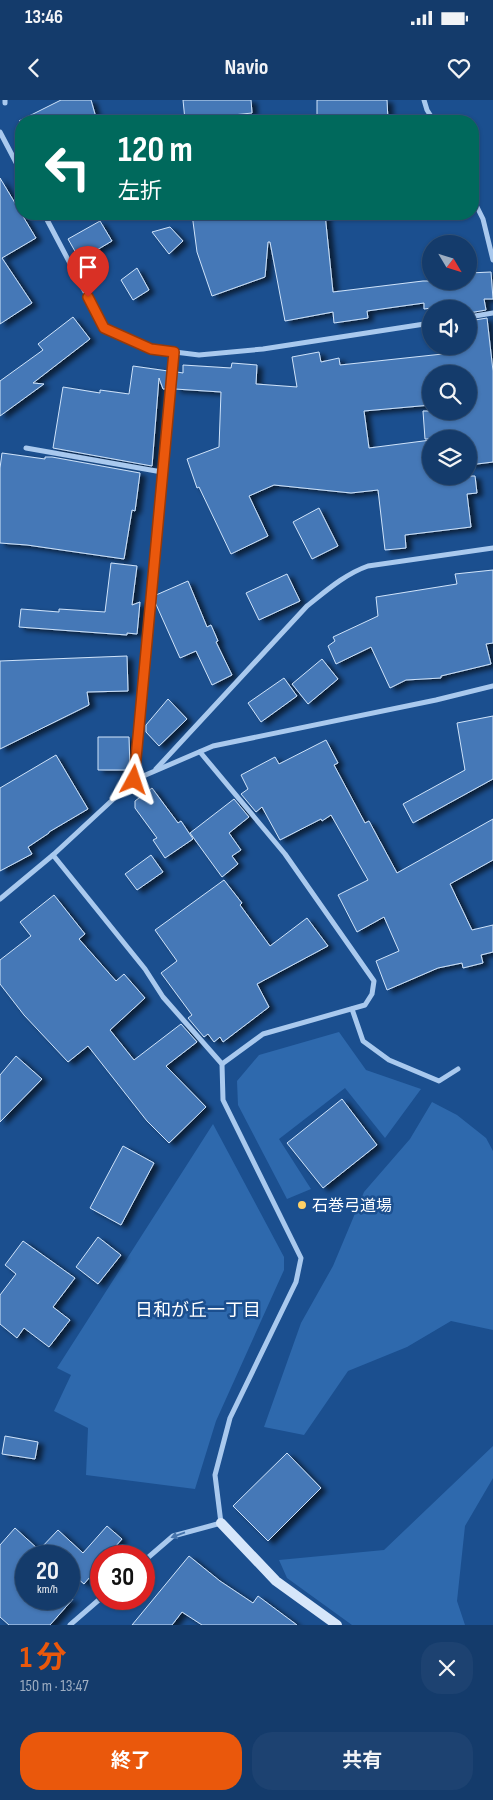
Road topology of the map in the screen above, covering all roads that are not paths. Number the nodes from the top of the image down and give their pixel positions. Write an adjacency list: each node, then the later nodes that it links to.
1 (424, 100): 2 (street)
2 (430, 115)
3 (0, 132): 4 (street)
4 (15, 161)
5 (479, 211): 7 (street)
6 (47, 220): 11 (street)
7 (493, 260)
8 (493, 313): 9 (street)
9 (477, 316)
10 (422, 324): 11 (street)
11 (174, 352): 13 (street)
12 (26, 448): 13 (street)
13 (162, 472): 18 (street)
14 (493, 548): 17 (street)
15 (493, 686): 16 (street)
16 (200, 752): 17 (street); 21 (street)
17 (154, 772): 18 (street)
18 (134, 780): 19 (street)
19 (53, 856): 20 (street); 22 (street)
20 (0, 899)
21 (352, 1009): 22 (street); 23 (street)
22 (222, 1064): 24 (street)
23 (458, 1070)
24 (221, 1522): 25 (street, one-way to 25); 28 (street)
25 (155, 1552)
26 (90, 1608): 27 (street)
27 (70, 1625)
28 (337, 1625)

